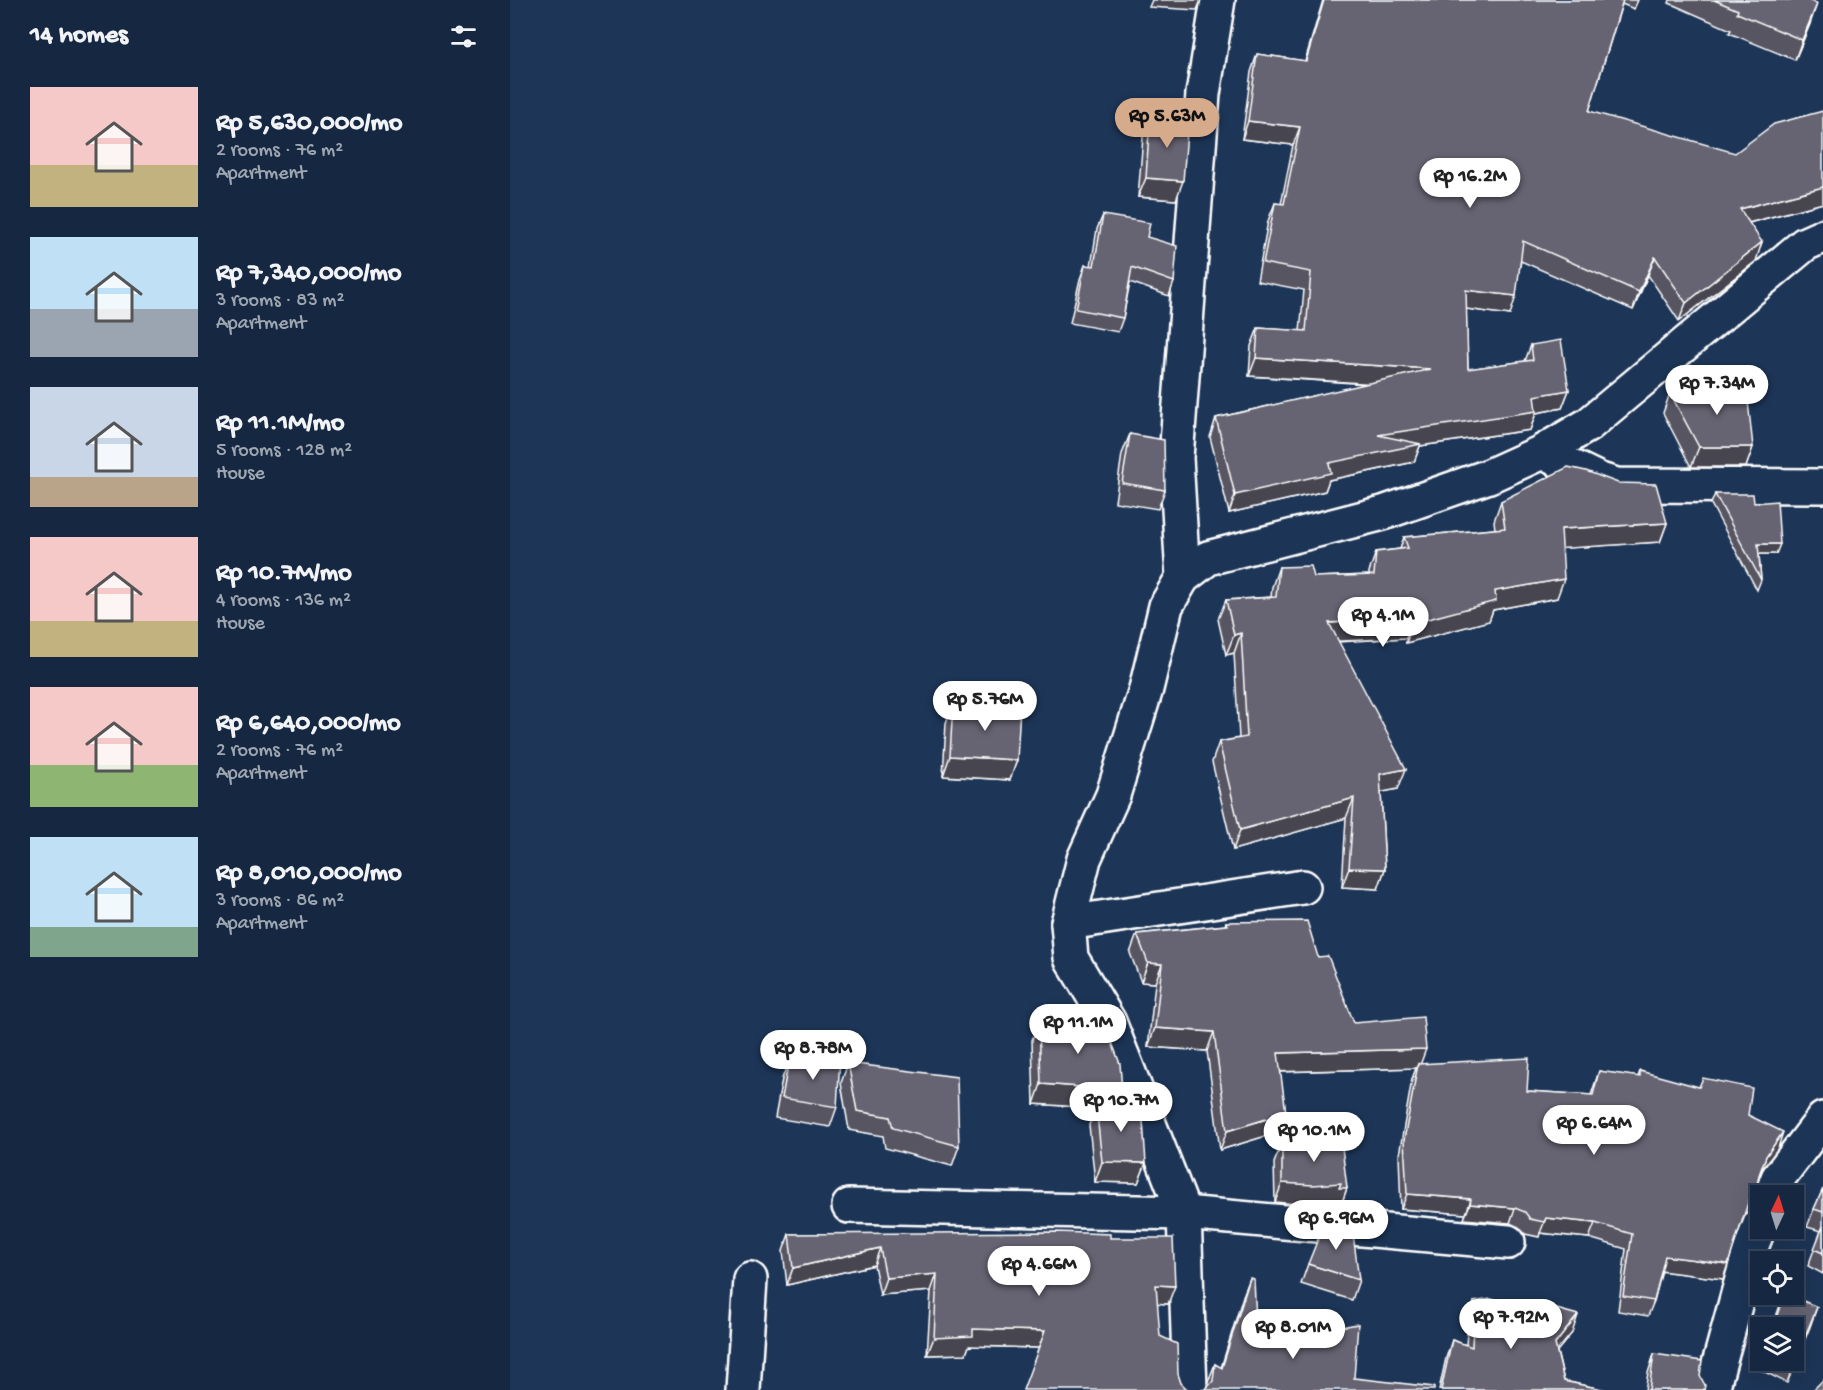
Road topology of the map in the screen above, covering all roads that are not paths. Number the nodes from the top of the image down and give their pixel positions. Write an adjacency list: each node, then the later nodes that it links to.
1 (1218, 0): 5 (street)
2 (1823, 236): 3 (street)
3 (1542, 452): 4 (street); 5 (street)
4 (1823, 486)
5 (1183, 577): 7 (street)
6 (1303, 887): 7 (street)
7 (1068, 923): 11 (street)
8 (1823, 1119): 9 (street)
9 (1775, 1185)
10 (849, 1206): 11 (street)
11 (1184, 1213): 13 (street); 16 (street)
12 (1754, 1239): 17 (street)
13 (1508, 1242)
14 (750, 1279): 15 (street)
15 (743, 1390)
16 (1190, 1390)
17 (1712, 1390)

